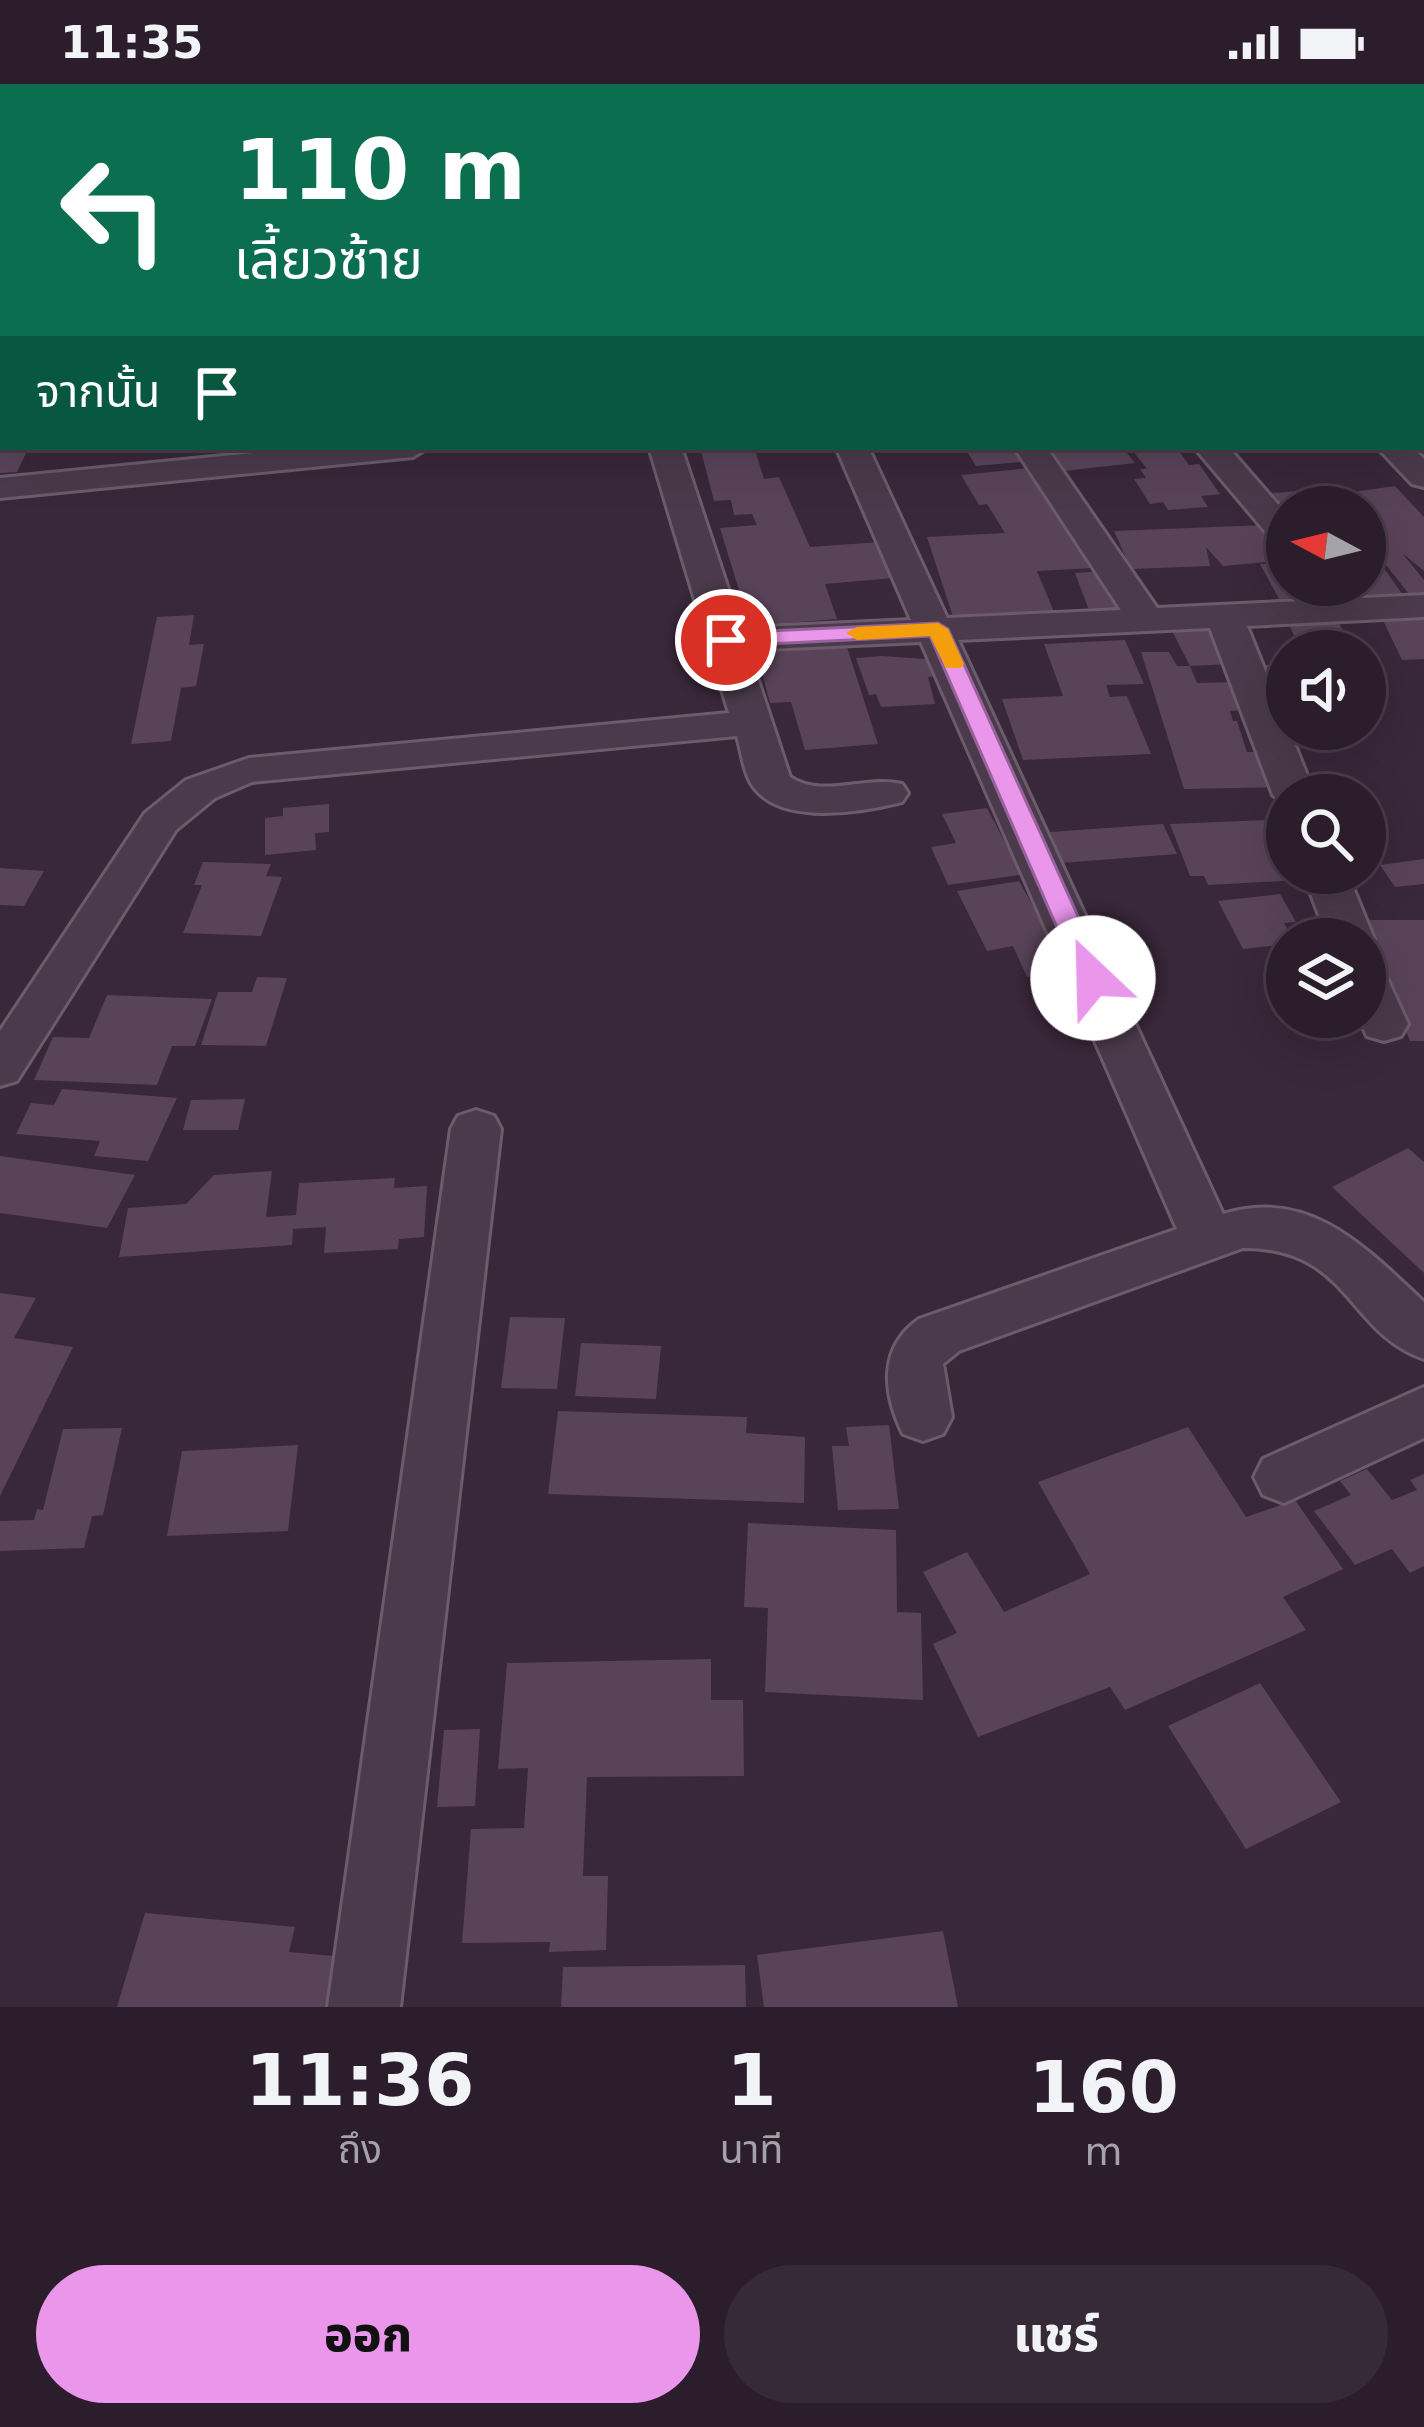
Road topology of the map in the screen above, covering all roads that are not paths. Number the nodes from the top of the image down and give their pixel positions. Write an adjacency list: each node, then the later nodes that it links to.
1 (356, 450): 7 (street)
2 (666, 450): 17 (street)
3 (853, 450): 16 (street)
4 (1032, 450): 15 (street)
5 (1213, 450): 10 (street)
6 (1396, 450): 8 (street)
7 (186, 459): 9 (street)
8 (1424, 477)
9 (0, 488)
10 (1266, 512)
11 (1386, 602): 13 (street)
12 (1282, 606): 14 (street)
13 (1424, 606)
14 (1224, 615): 15 (street); 19 (street)
15 (1146, 619): 16 (street)
16 (938, 629): 17 (street); 23 (street)
17 (726, 640): 18 (street)
18 (753, 723): 20 (street); 21 (street)
19 (1286, 774)
20 (887, 793)
21 (0, 1069)
22 (476, 1129): 28 (street)
23 (1208, 1240): 24 (street); 26 (street)
24 (1424, 1336)
25 (1424, 1412): 27 (street)
26 (923, 1417)
27 (1284, 1477)
28 (364, 2007)

